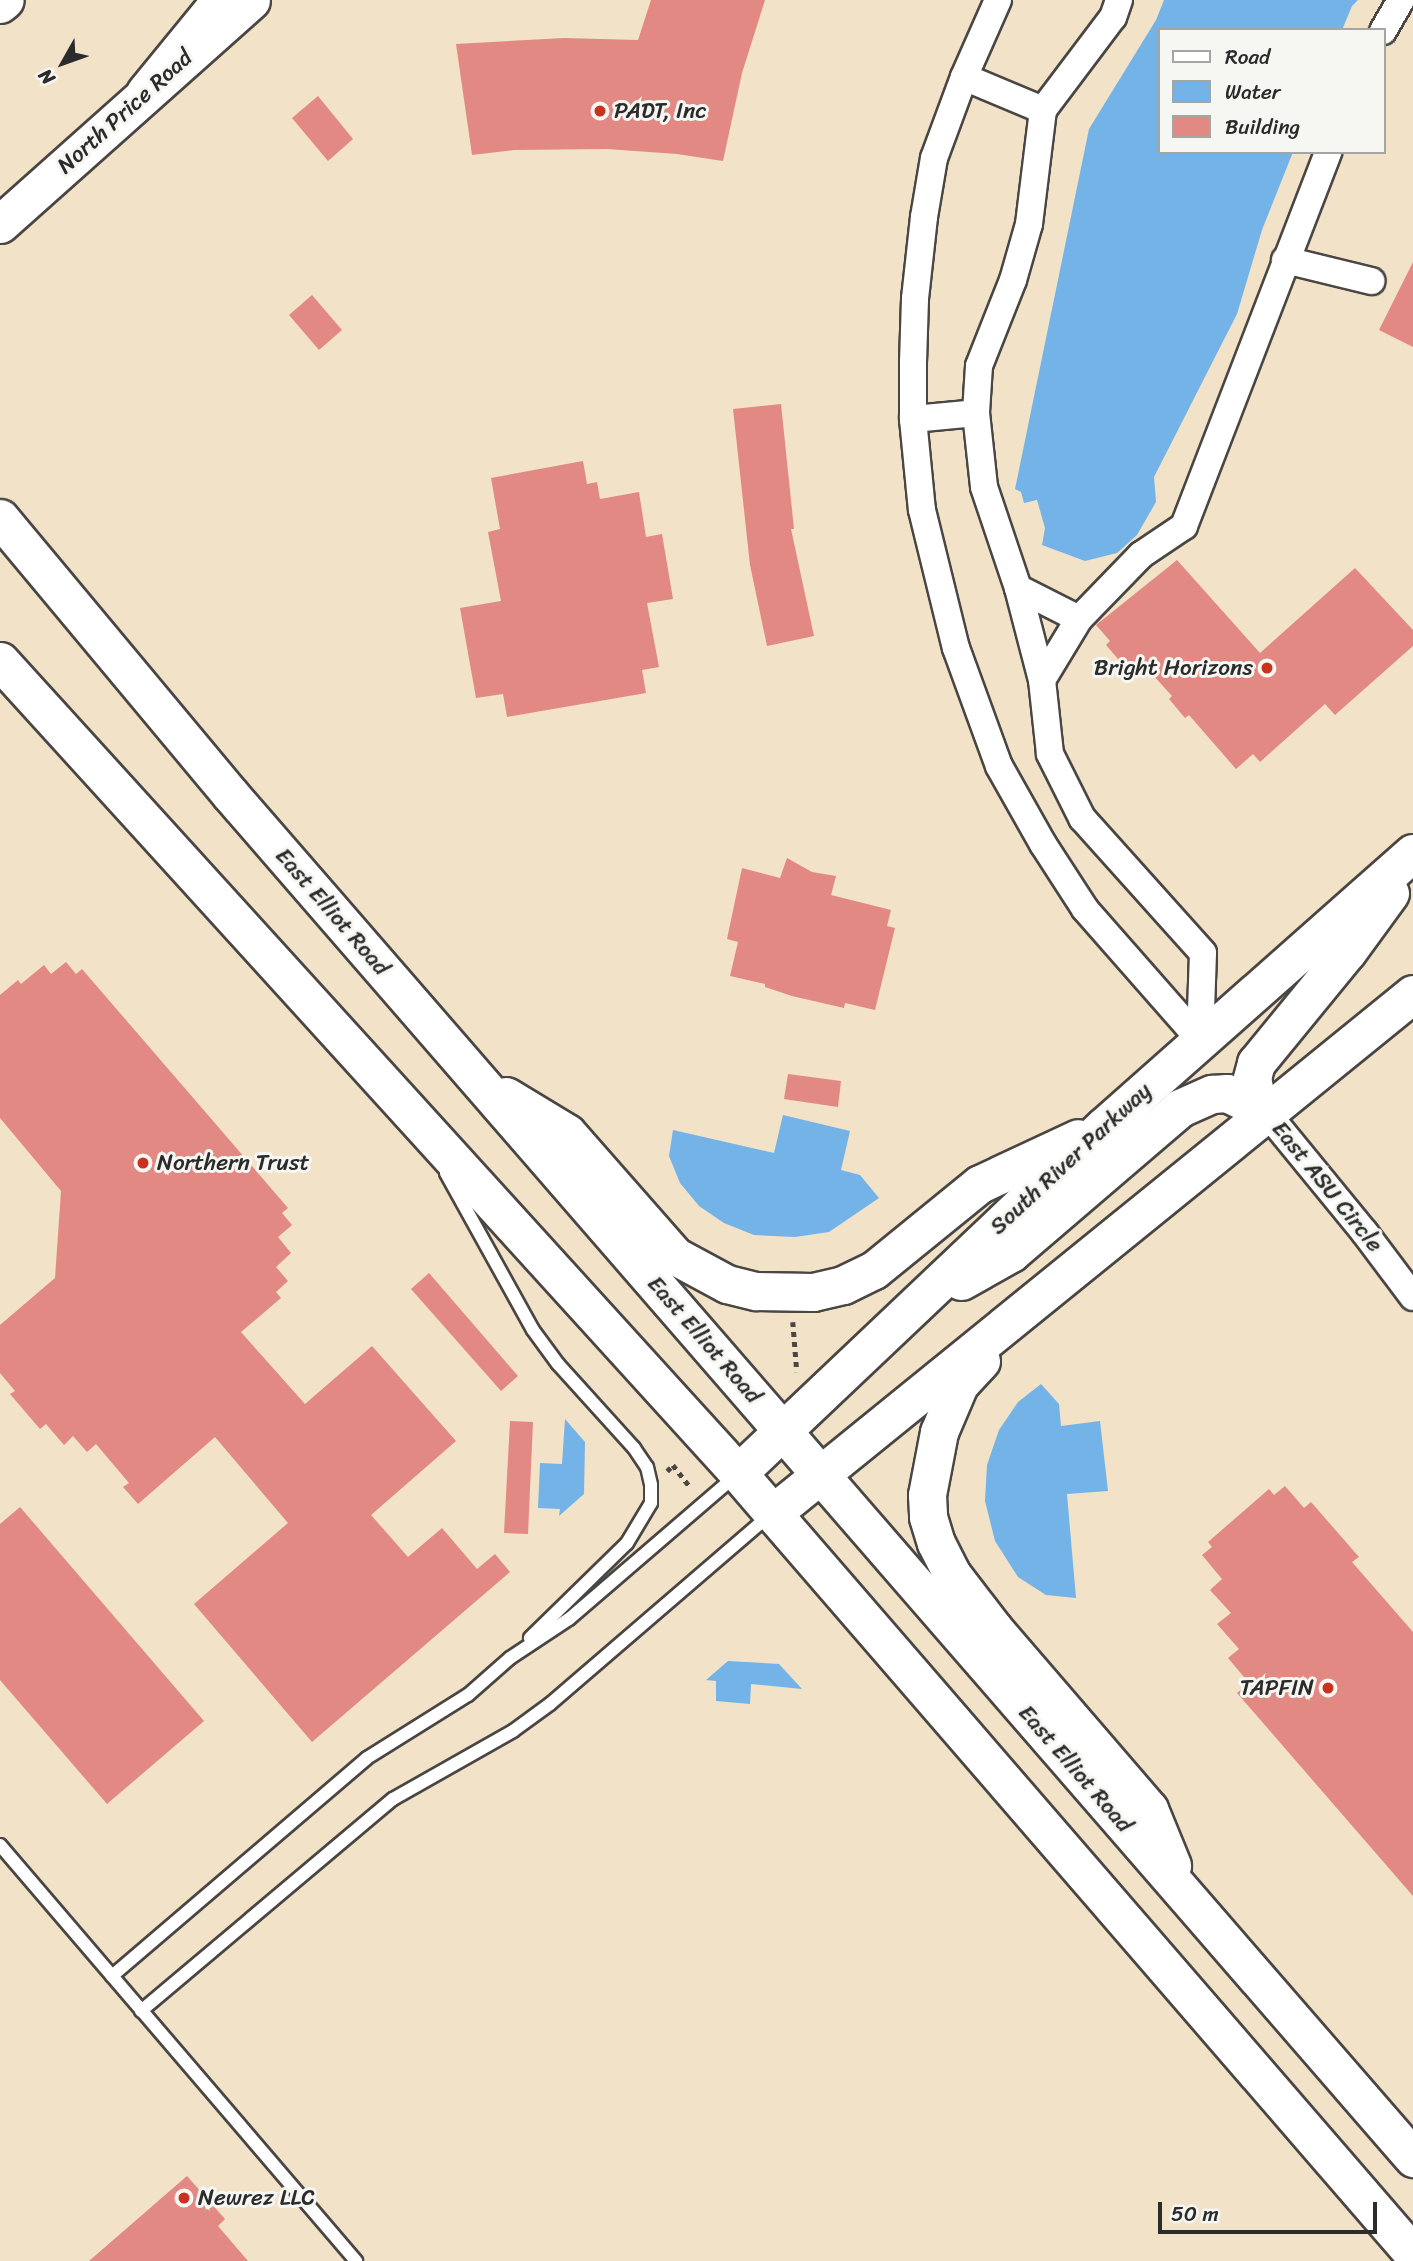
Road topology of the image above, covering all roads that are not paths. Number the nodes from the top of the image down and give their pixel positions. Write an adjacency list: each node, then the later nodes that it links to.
1 (5, 0): 7 (highway)
2 (222, 0): 10 (highway)
3 (251, 0): 10 (main road, North Price Road)
4 (998, 0): 9 (street)
5 (1119, 0): 11 (street)
6 (1401, 0): 8 (street)
7 (0, 4)
8 (1385, 28)
9 (964, 78): 11 (street); 17 (street)
10 (146, 93): 13 (main road, North Price Road)
11 (1043, 110): 16 (street)
12 (1327, 154): 14 (street)
13 (0, 223)
14 (1285, 260): 15 (street); 20 (street)
15 (1371, 281)
16 (976, 414): 17 (street); 19 (street)
17 (913, 419): 26 (street)
18 (0, 518): 27 (main road, East Elliot Road)
19 (1018, 589): 20 (street); 22 (street)
20 (1079, 619): 22 (street)
21 (0, 662): 30 (main road)
22 (1042, 681): 26 (street)
23 (1413, 853): 26 (main road, South River Parkway)
24 (1413, 861): 28 (main road)
25 (1413, 994): 28 (main road)
26 (1200, 1040): 29 (main road, South River Parkway)
27 (475, 1077): 29 (main road); 34 (main road, East Elliot Road)
28 (1266, 1112): 31 (main road); 32 (street, East ASU Circle); 33 (main road)
29 (1104, 1126): 33 (main road, South River Parkway)
30 (424, 1131): 35 (main road); 38 (lane)
31 (1059, 1280): 36 (main road); 40 (main road)
32 (1413, 1297)
33 (915, 1306): 34 (main road, South River Parkway)
34 (784, 1431): 35 (main road, South River Parkway); 36 (main road, East Elliot Road)
35 (738, 1473): 37 (main road); 38 (lane)
36 (820, 1474): 37 (main road); 40 (main road, East Elliot Road)
37 (773, 1513): 42 (lane); 44 (main road)
38 (510, 1658): 41 (lane)
39 (0, 1845): 41 (lane)
40 (1183, 1892): 43 (main road, East Elliot Road)
41 (112, 1976): 42 (lane)
42 (141, 2011): 45 (lane)
43 (1413, 2158)
44 (1413, 2254)
45 (356, 2261)

